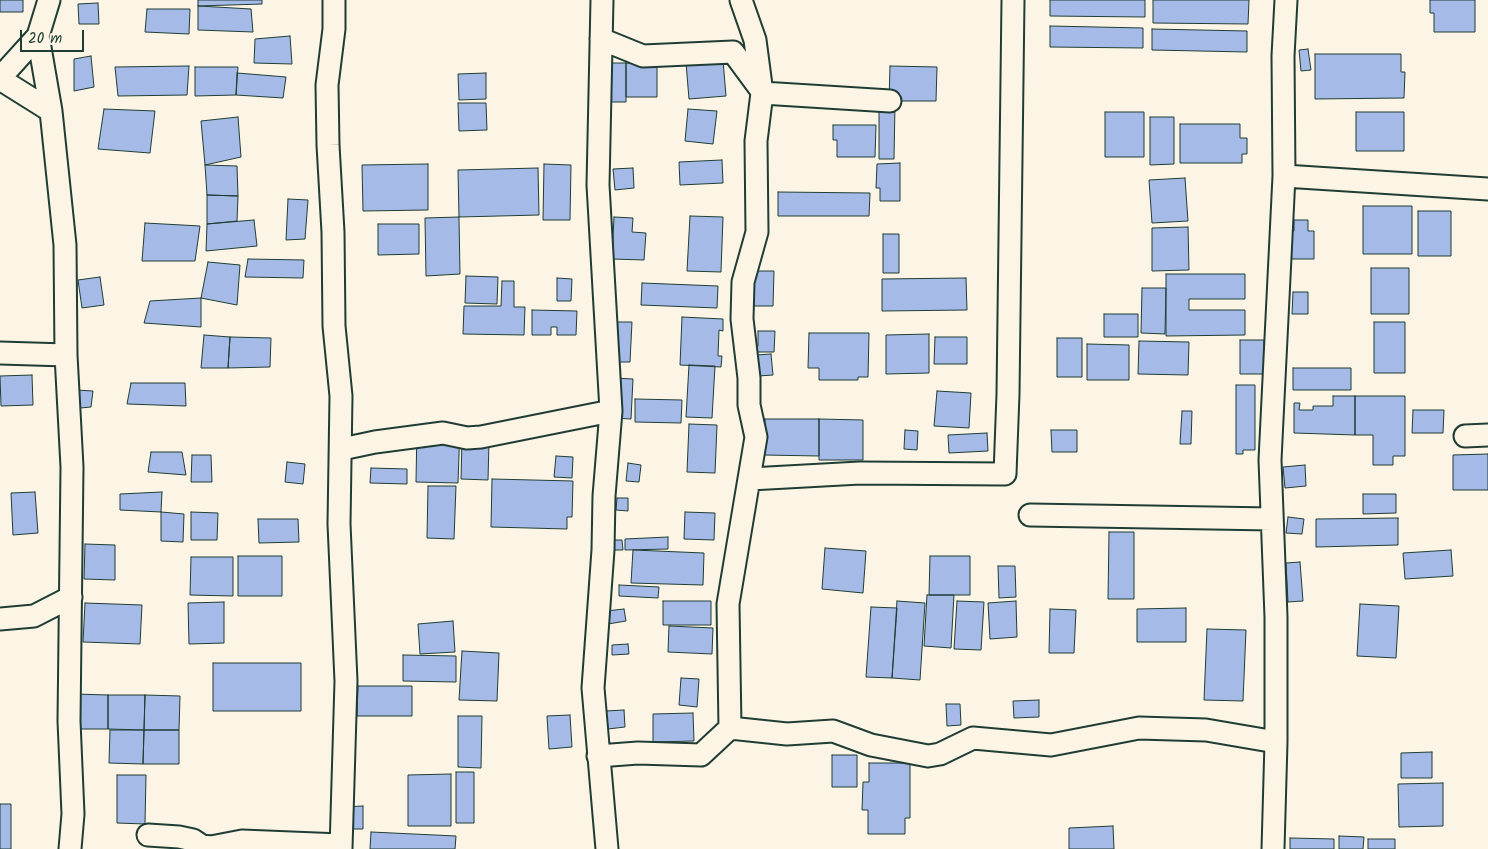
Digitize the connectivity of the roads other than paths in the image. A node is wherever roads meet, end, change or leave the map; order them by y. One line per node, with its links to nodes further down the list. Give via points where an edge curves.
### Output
1 (49, 0): 7 (street)
2 (334, 0): 20 (street, via 327,85 328,145)
3 (602, 0): 8 (street)
4 (741, 0): 10 (street, via 755,40)
5 (1012, 0): 21 (street, via 1005,474 860,473)
6 (1286, 0): 13 (street)
7 (38, 36): 9 (street); 12 (street)
8 (601, 38): 10 (street, via 643,56 734,52); 17 (street, via 598,185)
9 (0, 79): 12 (street)
10 (762, 93): 11 (street); 21 (street, via 756,141 757,232 743,282 742,318 750,378 749,405 756,437)
11 (890, 101)
12 (50, 111): 16 (street, via 65,245)
13 (1284, 176): 14 (street); 23 (street, via 1270,460)
14 (1488, 189)
15 (0, 353): 16 (street)
16 (66, 356): 24 (street, via 72,467)
17 (611, 411): 20 (street, via 481,437 444,433); 28 (street, via 593,688)
18 (1488, 435): 19 (street)
19 (1465, 436)
20 (342, 449): 30 (street, via 339,533 346,681)
21 (750, 479): 26 (street, via 728,604)
22 (1030, 514): 23 (street)
23 (1272, 519): 27 (street)
24 (71, 597): 25 (street, via 34,616); 31 (street, via 73,814)
25 (0, 619)
26 (730, 728): 27 (street, via 787,734 833,731 871,745 928,756 940,754 973,738 1051,745 1139,728 1206,730); 28 (street, via 701,754)
27 (1276, 742): 33 (street)
28 (598, 756): 32 (street)
29 (148, 835): 30 (street, via 179,836 211,847 242,841)
30 (341, 847)
31 (70, 849)
32 (607, 849)
33 (1273, 849)

